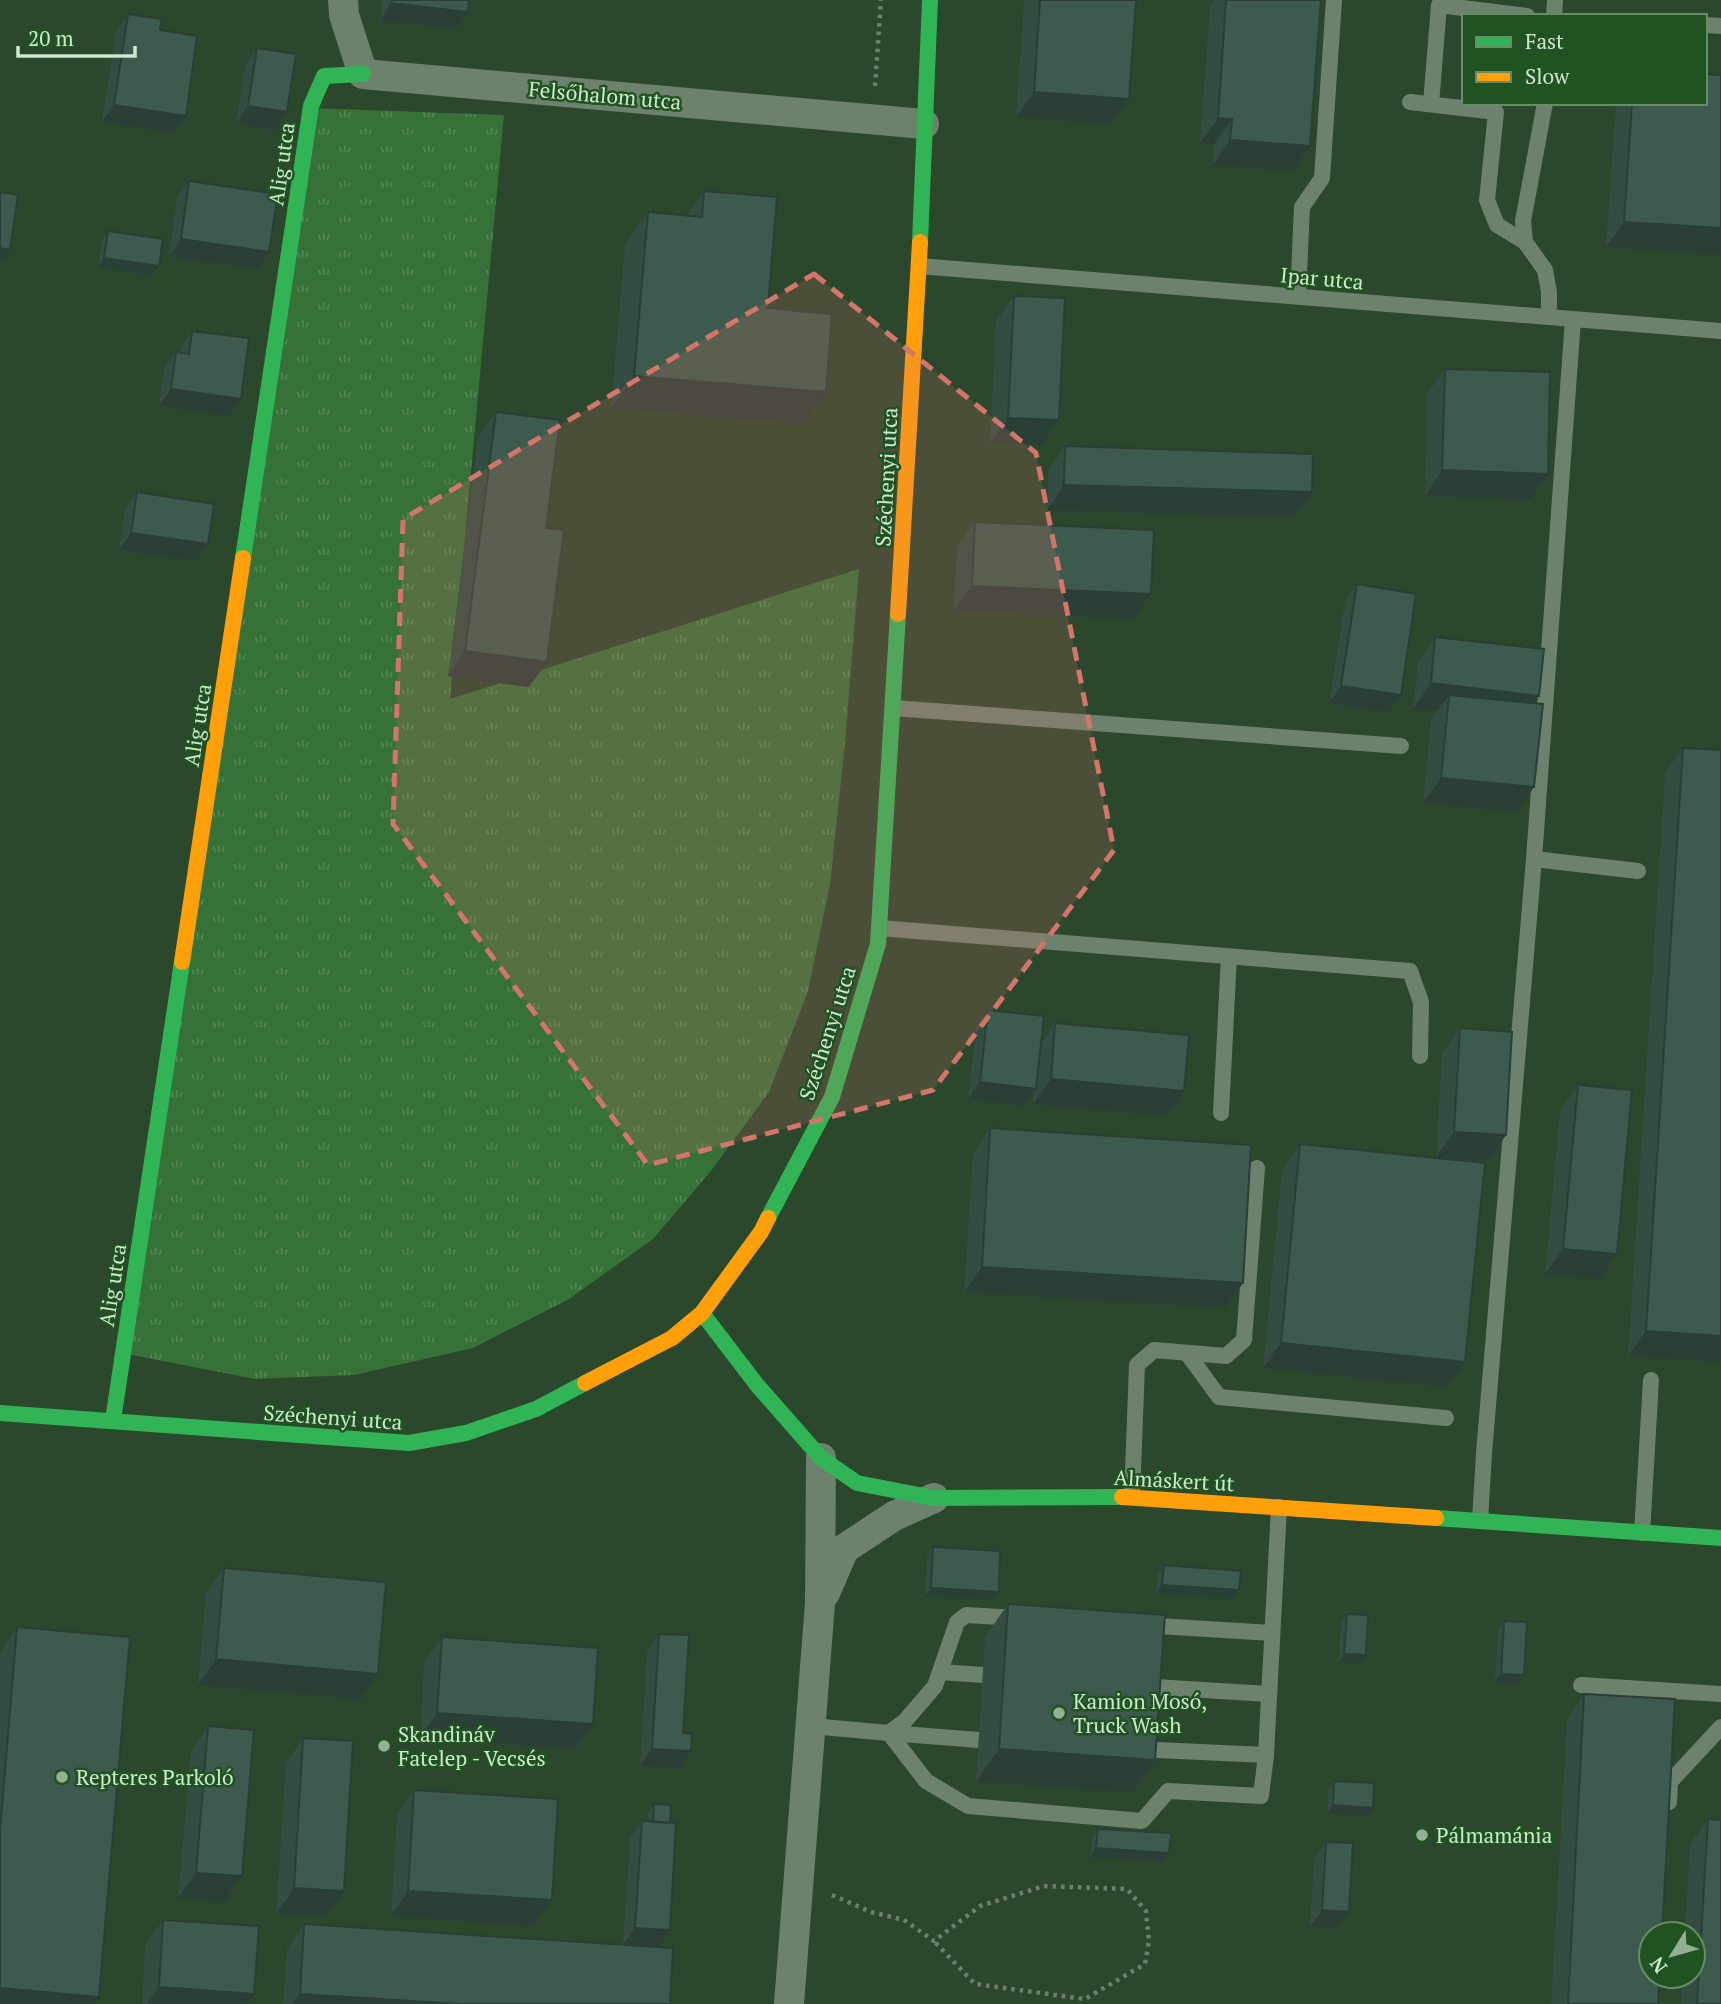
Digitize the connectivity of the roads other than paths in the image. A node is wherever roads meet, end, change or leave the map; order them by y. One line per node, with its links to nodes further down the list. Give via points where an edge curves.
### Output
1 (343, 0): 5 (street)
2 (930, 0): 9 (street, Széchenyi utca)
3 (1334, 0): 12 (lane, via 1322,178 1302,207)
4 (1511, 14): 7 (lane, via 1438,5)
5 (363, 74): 9 (street, Felsőhalom utca); 30 (street, Alig utca, via 324,76 311,106)
6 (1410, 102): 7 (lane)
7 (1431, 104): 10 (lane, via 1496,111 1487,201 1496,225)
8 (1545, 105): 10 (lane, via 1522,221)
9 (924, 124): 11 (street, Széchenyi utca)
10 (1525, 242): 13 (lane, via 1545,270)
11 (919, 267): 12 (lane, Ipar utca); 16 (street, Széchenyi utca)
12 (1298, 297): 13 (lane, Ipar utca)
13 (1549, 317): 14 (lane, Ipar utca)
14 (1573, 319): 15 (lane, Ipar utca); 18 (lane)
15 (1721, 331)
16 (893, 708): 17 (lane); 20 (street, Széchenyi utca)
17 (1401, 746)
18 (1534, 859): 19 (lane); 35 (lane)
19 (1639, 871)
20 (879, 928): 21 (lane); 25 (street, Széchenyi utca, via 832,1097 761,1232)
21 (1230, 956): 22 (lane, via 1410,971 1422,1002); 23 (lane)
22 (1420, 1056)
23 (1221, 1113)
24 (1257, 1168): 26 (lane, via 1244,1340 1226,1356)
25 (702, 1313): 30 (street, Széchenyi utca, via 672,1338 536,1409 466,1433 409,1443); 31 (street, Almáskert út)
26 (1187, 1353): 29 (lane, via 1219,1397); 32 (lane, via 1154,1350 1137,1366)
27 (1651, 1380): 36 (lane)
28 (0, 1413): 30 (street, Széchenyi utca)
29 (1446, 1418)
30 (113, 1420)
31 (821, 1458): 33 (street, Almáskert út, via 857,1483); 38 (street)
32 (1132, 1497): 33 (street, Almáskert út); 34 (street, Almáskert út)
33 (934, 1498): 38 (street, via 894,1516 844,1549)
34 (1279, 1506): 35 (street, Almáskert út); 41 (lane)
35 (1480, 1521): 36 (street, Almáskert út)
36 (1642, 1533): 37 (street, Almáskert út)
37 (1721, 1538)
38 (820, 1603): 48 (street)
39 (1035, 1619): 42 (lane, via 966,1615 957,1622)
40 (1133, 1625): 41 (lane)
41 (1272, 1633): 46 (lane)
42 (940, 1672): 43 (lane); 50 (lane, via 935,1686)
43 (983, 1675)
44 (1581, 1685): 47 (lane)
45 (1139, 1686): 46 (lane)
46 (1268, 1694): 53 (lane)
47 (1721, 1694)
48 (811, 1726): 50 (lane); 55 (street)
49 (1721, 1727): 54 (lane, via 1670,1782)
50 (889, 1733): 51 (lane); 53 (lane, via 926,1781 968,1806 1142,1821 1168,1791 1261,1796)
51 (979, 1740)
52 (1136, 1749): 53 (lane)
53 (1266, 1755)
54 (1667, 1823)
55 (789, 2004)

